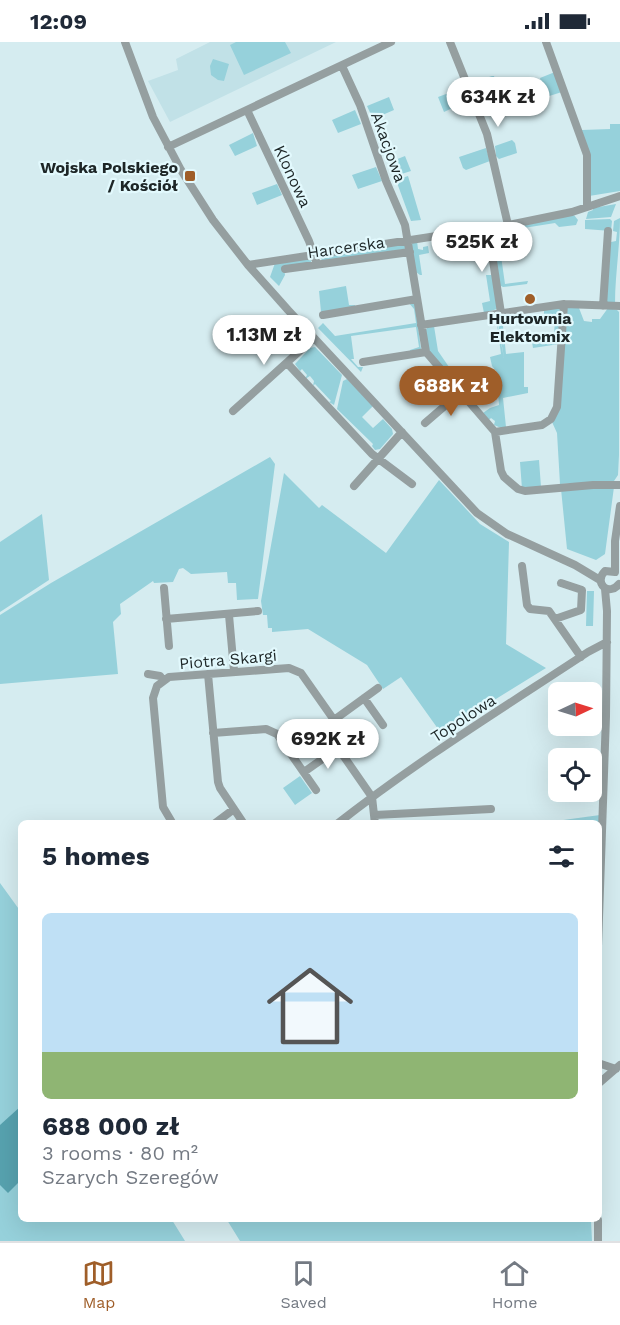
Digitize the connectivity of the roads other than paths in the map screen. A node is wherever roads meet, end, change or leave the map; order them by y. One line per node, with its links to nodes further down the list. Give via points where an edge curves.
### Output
1 (125, 42): 7 (street)
2 (391, 42): 5 (street)
3 (450, 42): 12 (street, via 487,134)
4 (546, 42): 11 (street, via 587,154)
5 (342, 66): 6 (street); 15 (street, Akacjowa)
6 (247, 110): 7 (street); 17 (street, Klonowa)
7 (168, 147): 19 (street, via 209,214)
8 (620, 196): 9 (street)
9 (599, 202): 10 (street); 11 (street)
10 (620, 202)
11 (587, 206): 12 (street)
12 (508, 225): 13 (street)
13 (488, 228): 15 (street); 25 (street)
14 (608, 231): 23 (street)
15 (408, 239): 16 (street, Akacjowa); 17 (street)
16 (410, 252): 18 (street, Harcerska); 21 (street, Akacjowa)
17 (315, 254): 18 (street, Klonowa); 19 (street)
18 (317, 264): 20 (street, Harcerska)
19 (248, 265): 28 (street)
20 (285, 269)
21 (417, 299): 26 (street); 27 (street, Akacjowa)
22 (564, 304): 23 (street); 25 (street); 36 (street, via 557,407 551,419 542,425)
23 (603, 306): 24 (street)
24 (620, 306)
25 (501, 313): 27 (street)
26 (323, 315)
27 (421, 326): 29 (street, Akacjowa)
28 (314, 338): 31 (street); 35 (street)
29 (426, 352): 30 (street); 32 (street)
30 (363, 362)
31 (286, 363): 33 (street); 37 (street)
32 (461, 392): 34 (street); 36 (street)
33 (233, 411)
34 (425, 423)
35 (402, 432): 37 (street); 43 (street, via 486,521 575,566)
36 (495, 432): 39 (street, via 501,471 518,489)
37 (378, 458): 38 (street); 40 (street)
38 (412, 484)
39 (620, 485)
40 (354, 486)
41 (620, 506): 43 (street)
42 (522, 566): 51 (street, via 527,605 530,609 549,611)
43 (606, 574): 45 (street, via 619,577); 47 (street, via 601,585)
44 (561, 583): 51 (street, via 582,590 581,610)
45 (620, 584): 47 (street)
46 (164, 588): 50 (street)
47 (609, 589): 52 (street)
48 (258, 611): 49 (street)
49 (229, 615): 50 (street); 55 (street)
50 (166, 619): 53 (street)
51 (555, 619): 54 (street)
52 (607, 642): 54 (street, Topolowa); 75 (street)
53 (168, 646)
54 (581, 657): 67 (street, Topolowa)
55 (234, 672): 57 (street, Piotra Skargi); 61 (street, Piotra Skargi, via 295,670)
56 (148, 674): 58 (street)
57 (207, 675): 58 (street, Piotra Skargi); 63 (street)
58 (163, 680): 71 (street, Piotra Skargi, via 153,698 163,807)
59 (378, 688): 60 (street)
60 (364, 698): 61 (street); 62 (street)
61 (334, 720): 64 (street, Piotra Skargi)
62 (383, 725)
63 (213, 732): 65 (street, via 272,731); 69 (street, via 218,782)
64 (338, 748): 65 (street); 67 (street, Piotra Skargi)
65 (304, 772): 66 (street)
66 (316, 790)
67 (372, 797): 70 (street); 74 (street, Topolowa)
68 (491, 808): 70 (street)
69 (234, 809): 72 (street); 73 (street)
70 (375, 819)
71 (171, 820)
72 (219, 820)
73 (241, 820)
74 (342, 820)
75 (601, 820)
76 (602, 1064): 77 (street)
77 (618, 1067): 78 (street)
78 (602, 1081)
79 (598, 1222): 80 (street)
80 (598, 1241)

